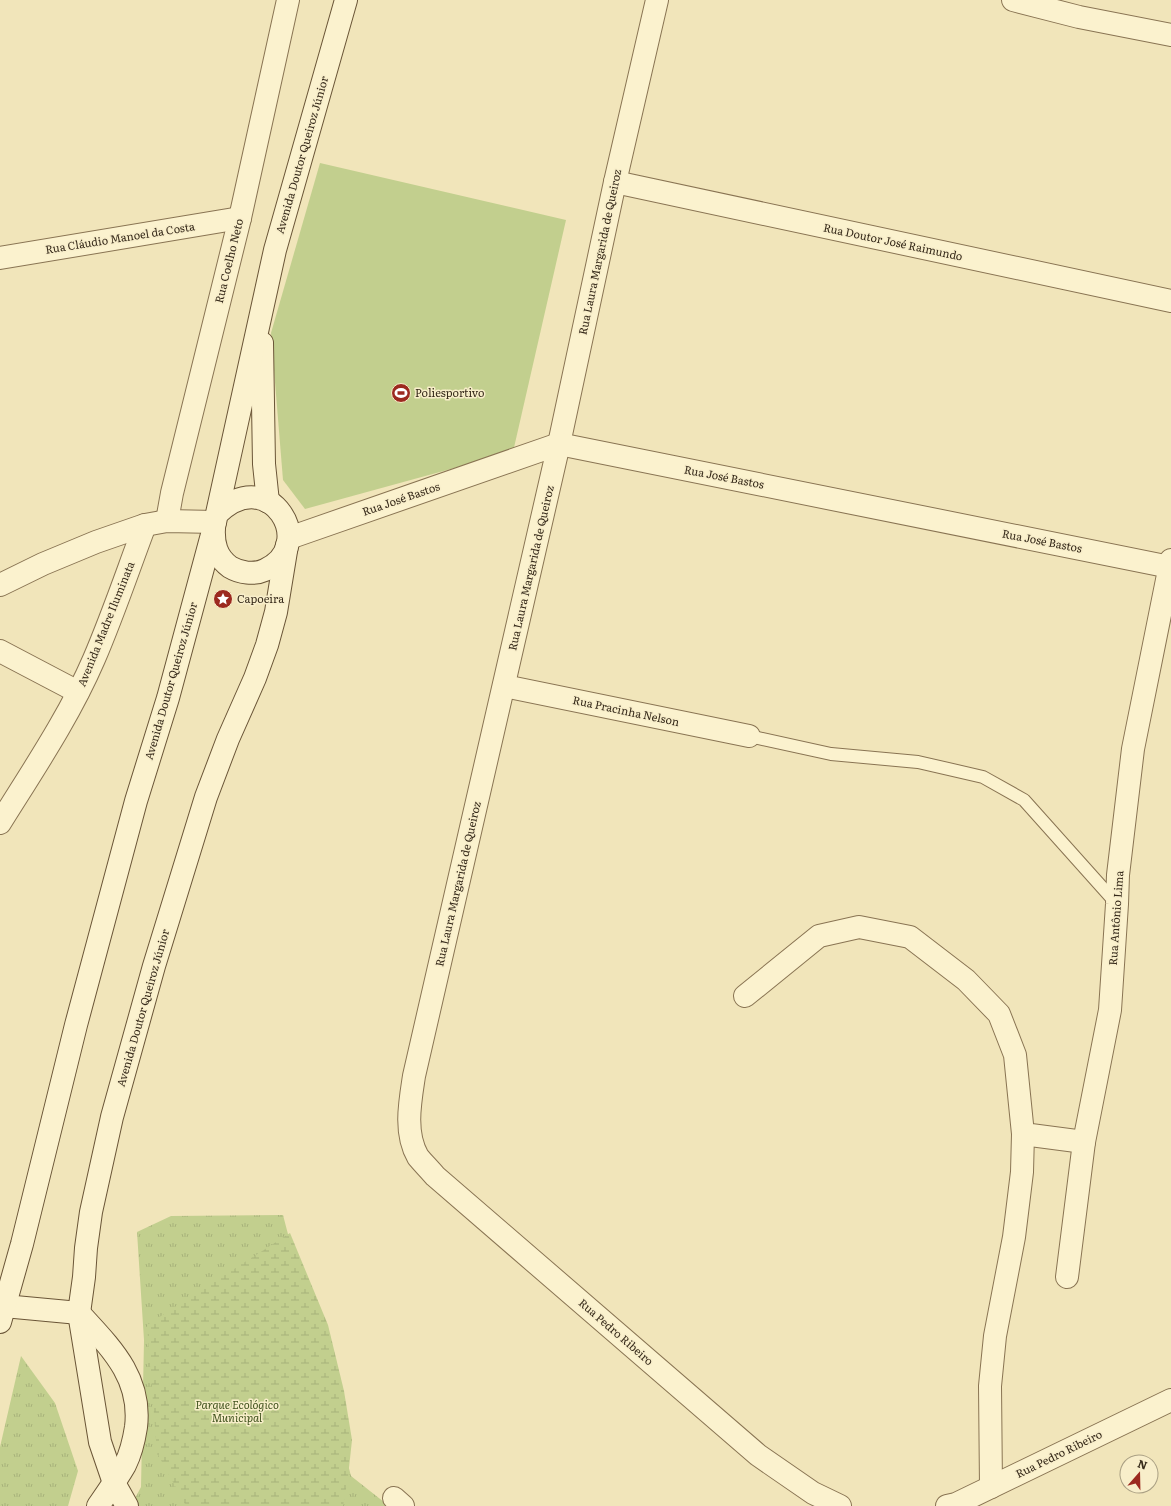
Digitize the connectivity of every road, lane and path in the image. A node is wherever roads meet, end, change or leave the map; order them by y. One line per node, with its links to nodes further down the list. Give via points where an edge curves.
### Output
1 (288, 0): 7 (street, Rua Coelho Neto)
2 (346, 0): 10 (street, Avenida Doutor Queiroz Júnior, via 274,250)
3 (657, 0): 6 (street, Rua Laura Margarida de Queiroz)
4 (1013, 0): 5 (street, via 1079,18)
5 (1171, 35)
6 (615, 182): 9 (street, Rua Doutor José Raimundo); 11 (street, Rua Laura Margarida de Queiroz)
7 (240, 218): 8 (street, Rua Cláudio Manoel da Costa); 14 (street, Rua Coelho Neto)
8 (0, 258)
9 (1171, 301)
10 (261, 310): 12 (street, Avenida Doutor Queiroz Júnior, via 264,464); 13 (street, Avenida Doutor Queiroz Júnior)
11 (559, 444): 16 (street, Rua José Bastos); 17 (street, Rua José Bastos); 20 (street, Rua Laura Margarida de Queiroz)
12 (268, 502): 13 (street, via 246,497 234,501 225,507); 16 (street, via 284,517 288,527)
13 (215, 521): 14 (street); 16 (street, via 213,540 217,552 225,563 235,570 261,572 273,566 282,557); 31 (street, Avenida Doutor Queiroz Júnior, via 168,698 136,800)
14 (167, 522): 15 (street)
15 (145, 525): 18 (street, via 96,542); 21 (street, Avenida Madre Iluminata, via 94,659)
16 (288, 541): 30 (street, Avenida Doutor Queiroz Júnior, via 276,612 267,646 206,797 154,966 112,1117 91,1212)
17 (1170, 564): 24 (street, Rua Antônio Lima, via 1133,749)
18 (0, 585)
19 (0, 651): 21 (street)
20 (504, 686): 22 (street, Rua Pracinha Nelson); 27 (street, Rua Laura Margarida de Queiroz, via 414,1076 409,1118)
21 (78, 692): 23 (street, Avenida Madre Iluminata, via 49,746)
22 (749, 736): 24 (lane, via 831,754 918,762 983,777 1024,800)
23 (0, 823)
24 (1117, 904): 28 (street, Rua Antônio Lima, via 1110,1010)
25 (745, 996): 26 (street, via 819,936 859,927 910,937 966,980 999,1014 1015,1055)
26 (1023, 1134): 28 (street); 34 (street, via 1022,1172 1014,1237 995,1336 990,1386)
27 (411, 1137): 37 (street, Rua Pedro Ribeiro, via 418,1156 435,1176 758,1455 812,1493)
28 (1084, 1142): 29 (street, Rua Antônio Lima)
29 (1067, 1277)
30 (79, 1313): 31 (street); 33 (street, Avenida Doutor Queiroz Júnior, via 100,1442); 33 (street, via 111,1349 127,1372 136,1398 134,1440)
31 (2, 1314)
32 (1171, 1400): 34 (street, Rua Pedro Ribeiro)
33 (114, 1483): 35 (street); 36 (street, Avenida Doutor Queiroz Júnior)
34 (991, 1487): 38 (street, Rua Pedro Ribeiro)
35 (98, 1506)
36 (127, 1506)
37 (840, 1506)
38 (947, 1506)

